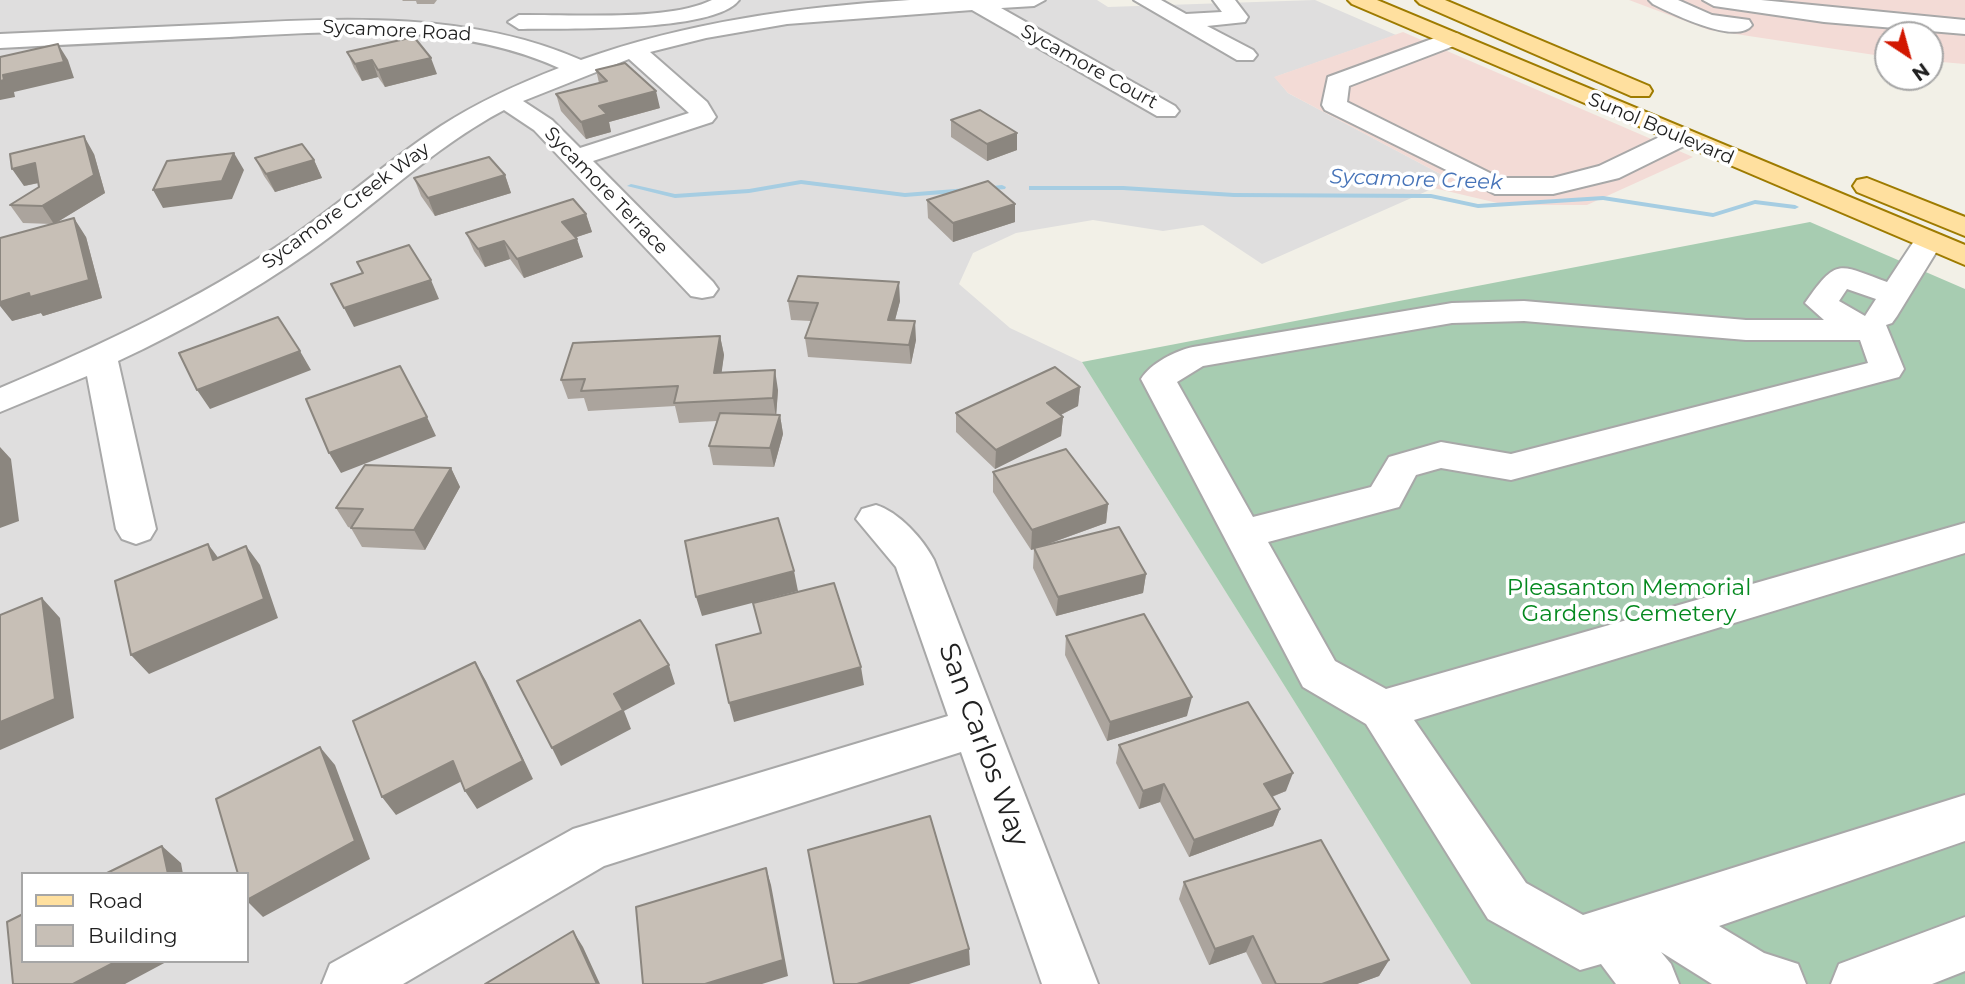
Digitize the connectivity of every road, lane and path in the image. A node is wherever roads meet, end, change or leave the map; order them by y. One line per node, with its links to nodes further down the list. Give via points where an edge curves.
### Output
1 (547, 0): 13 (street)
2 (728, 0): 13 (street, via 690,14)
3 (1034, 0): 9 (street)
4 (1145, 0): 12 (street)
5 (1224, 0): 12 (street, via 1237,17)
6 (1359, 0): 18 (main road, Sunol Boulevard)
7 (1427, 0): 24 (main road, Sunol Boulevard)
8 (1660, 0): 10 (street)
9 (976, 3): 20 (street, via 833,12 708,30); 25 (street, Sycamore Court)
10 (1713, 5): 14 (street); 17 (street)
11 (456, 10): 15 (street)
12 (1182, 21): 21 (street)
13 (519, 22): 16 (street)
14 (1965, 27)
15 (442, 31): 16 (street, Sycamore Road); 19 (street, Sycamore Road, via 307,26)
16 (495, 38): 22 (street, Sycamore Road)
17 (1832, 38)
18 (1451, 40): 26 (main road, Sunol Boulevard); 26 (street, via 1337,82 1334,105 1494,186 1553,186 1609,172)
19 (0, 41)
20 (632, 49): 22 (street); 27 (street, via 704,117)
21 (1245, 55)
22 (579, 68): 23 (street, Sycamore Creek Way)
23 (505, 100): 27 (street, Sycamore Terrace, via 543,125); 34 (street, Sycamore Creek Way, via 449,131 268,265)
24 (1667, 103)
25 (1166, 111)
26 (1681, 137): 30 (main road, Sunol Boulevard)
27 (575, 158): 31 (street, Sycamore Terrace)
28 (1847, 178): 29 (main road)
29 (1965, 227)
30 (1950, 247): 32 (street)
31 (702, 289)
32 (1895, 295): 33 (street); 33 (street, via 1842,276 1821,303 1843,319)
33 (1872, 330): 38 (street, via 1887,369 1511,467 1441,455 1402,466 1385,497); 38 (street, via 1746,330 1524,311 1451,313 1194,358 1158,379)
34 (100, 358): 35 (street, Sycamore Creek Way); 37 (street)
35 (0, 401)
36 (876, 519): 41 (street, San Carlos Way, via 914,560)
37 (136, 529)
38 (1243, 534): 40 (street, via 1320,674)
39 (1965, 538): 40 (street)
40 (1382, 710): 43 (street, via 1507,901 1580,943)
41 (978, 727): 45 (street, via 591,846); 46 (street, San Carlos Way)
42 (1965, 818): 43 (street)
43 (1635, 927): 47 (street); 48 (street, via 1755,979)
44 (1965, 944): 49 (street)
45 (350, 984)
46 (1070, 984)
47 (1651, 984)
48 (1778, 984)
49 (1859, 984)

